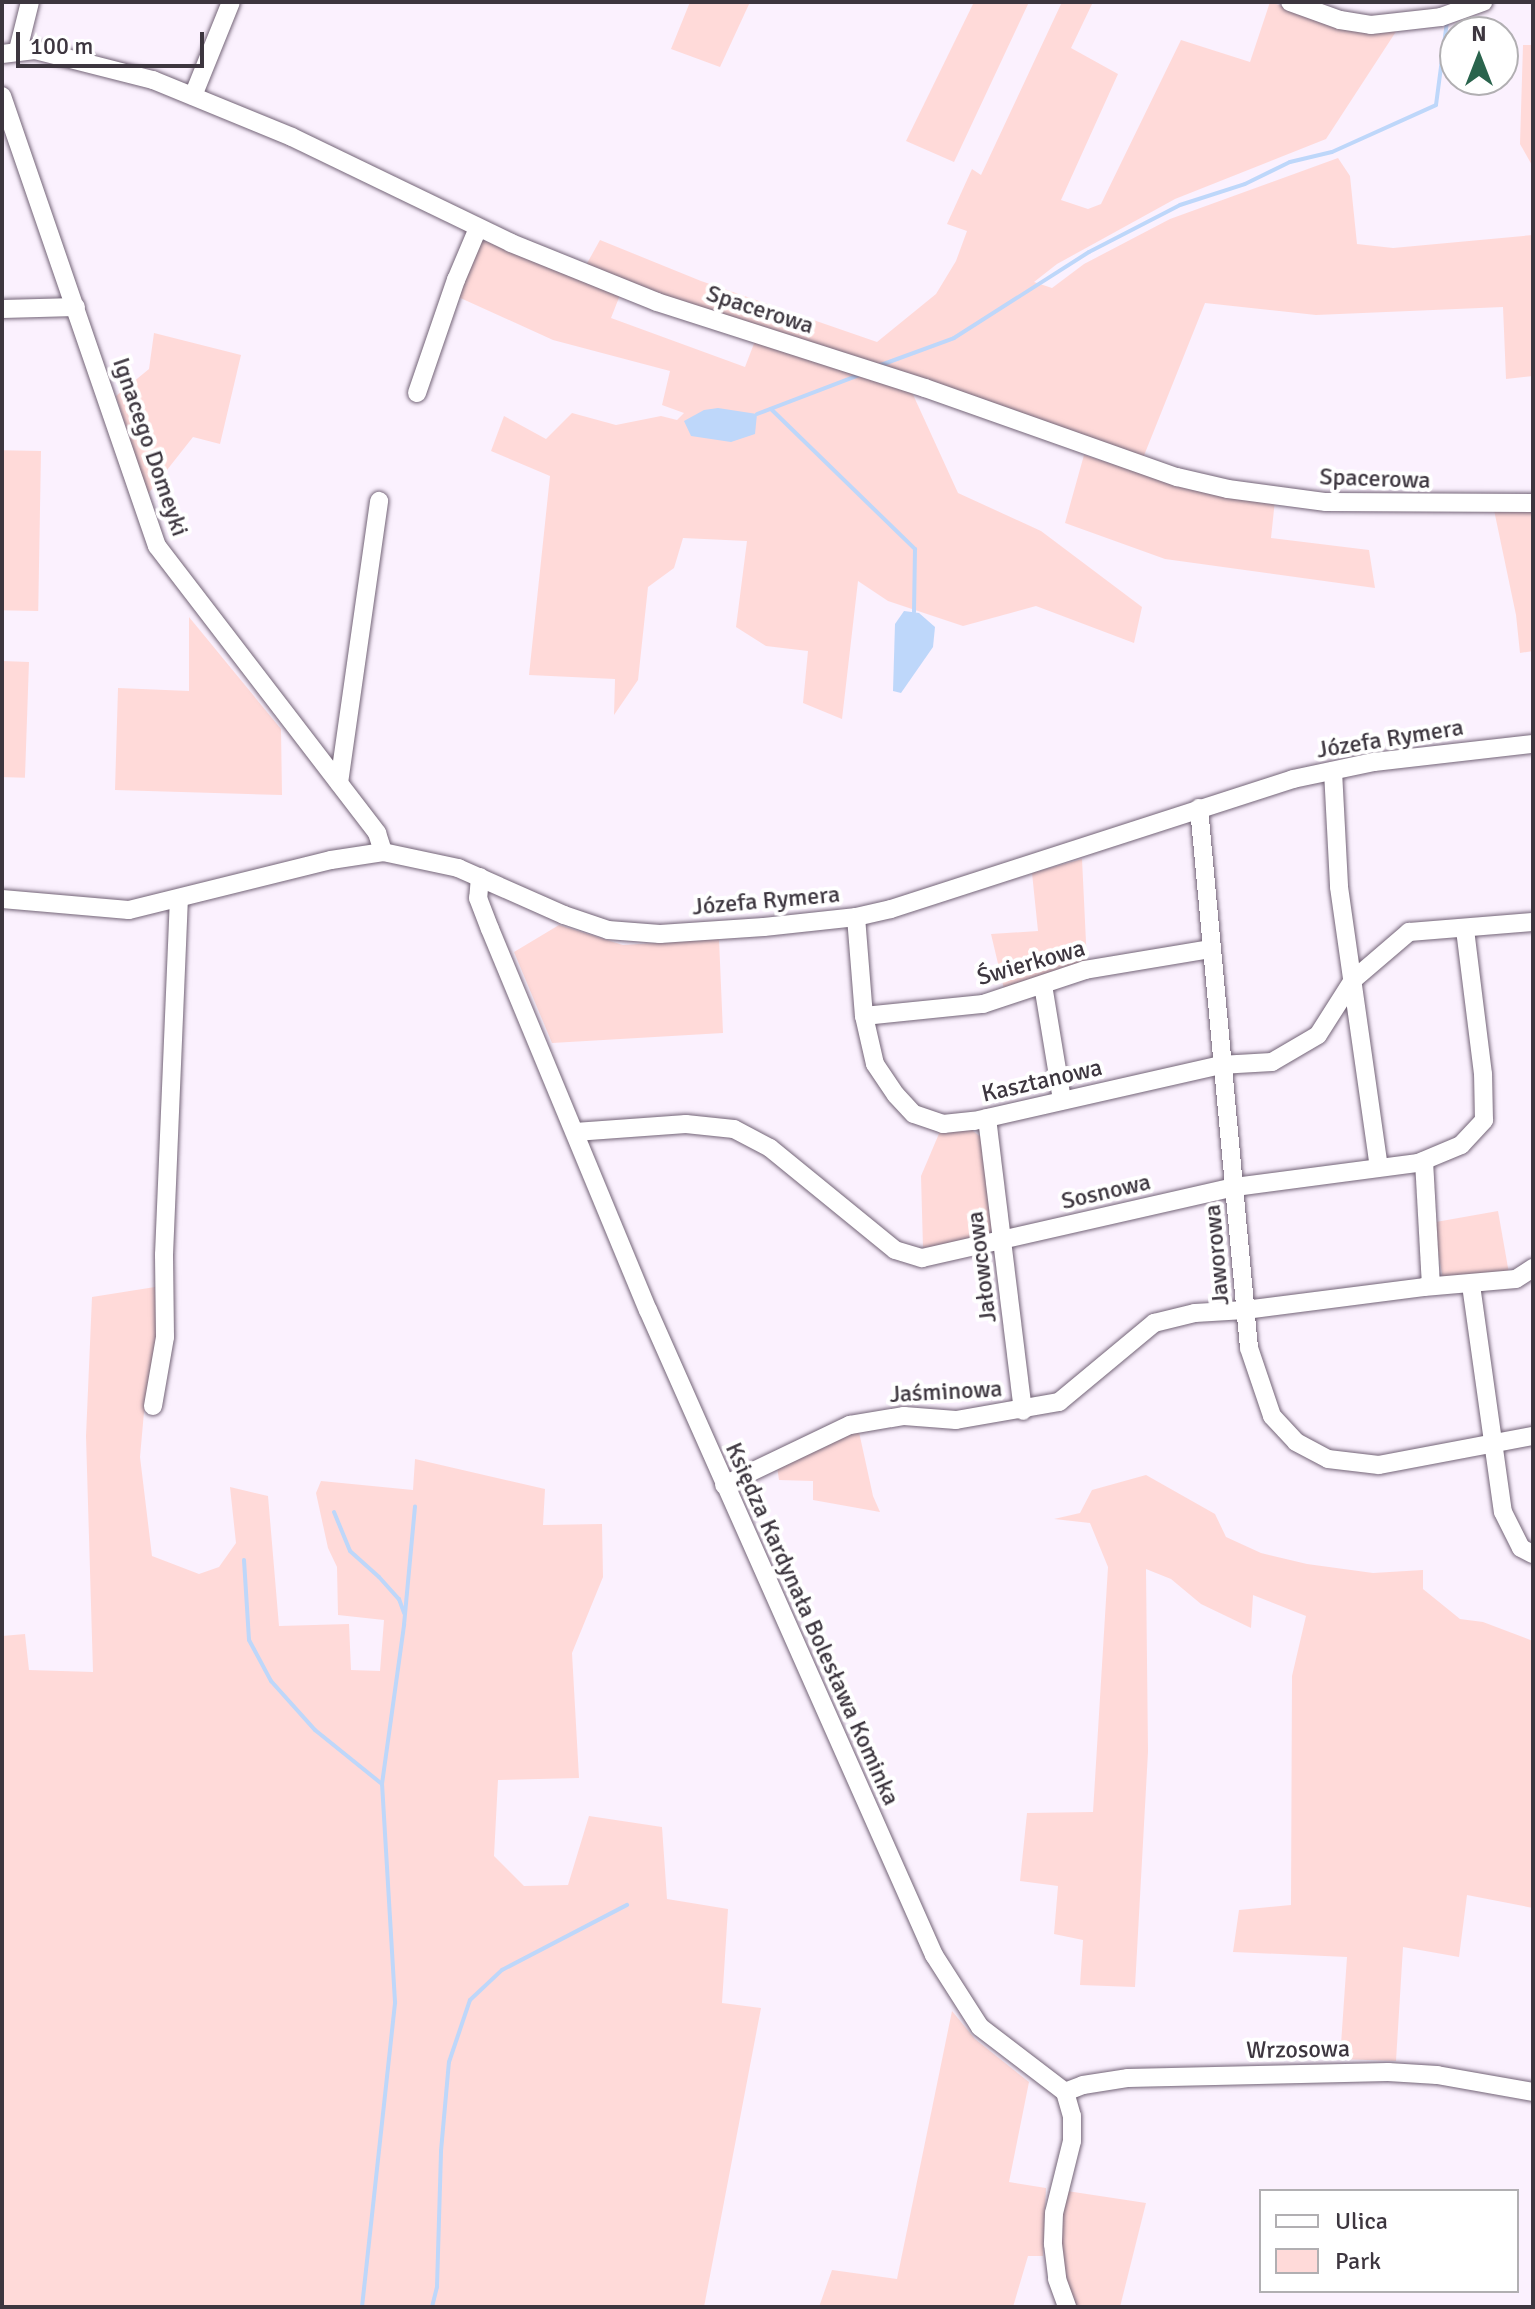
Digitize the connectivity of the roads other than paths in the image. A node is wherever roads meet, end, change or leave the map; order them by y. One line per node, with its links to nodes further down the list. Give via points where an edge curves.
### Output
1 (30, 2): 5 (street)
2 (231, 2): 7 (street)
3 (1290, 2): 4 (street, via 1371,25 1441,17)
4 (1483, 2)
5 (10, 52): 7 (street, Spacerowa, via 62,55)
6 (2, 96): 9 (street, Ignacego Domeyki)
7 (193, 96): 8 (street, Spacerowa, via 292,137)
8 (478, 228): 11 (street); 13 (street, Spacerowa, via 657,302 1177,477 1326,502)
9 (76, 307): 10 (street); 16 (street, Ignacego Domeyki, via 157,546)
10 (2, 309)
11 (417, 393)
12 (379, 501): 16 (street)
13 (1533, 503)
14 (1533, 744): 15 (street, Józefa Rymera)
15 (1333, 771): 17 (street, Józefa Rymera); 28 (street, via 1339,887)
16 (339, 783): 18 (street, Ignacego Domeyki, via 377,833)
17 (1199, 808): 23 (street, Józefa Rymera); 27 (street, Jaworowa)
18 (383, 852): 19 (street, Józefa Rymera, via 441,862); 22 (street, Józefa Rymera, via 331,860)
19 (480, 877): 20 (street, Józefa Rymera); 25 (street, Księdza Kardynała Bolesława Kominka, via 478,898)
20 (506, 888): 23 (street, Józefa Rymera, via 564,915 631,934); 25 (street)
21 (2, 899): 22 (street, Józefa Rymera, via 129,910)
22 (179, 900): 43 (street, via 165,1337)
23 (856, 917): 30 (street, Kasztanowa)
24 (1533, 922): 26 (street, Kasztanowa)
25 (490, 929): 34 (street, Księdza Kardynała Bolesława Kominka)
26 (1465, 930): 28 (street, Kasztanowa, via 1409,932); 35 (street, Sosnowa, via 1484,1120 1461,1145)
27 (1211, 949): 29 (street, Świerkowa, via 1085,970); 31 (street, Jaworowa)
28 (1353, 980): 31 (street, Kasztanowa, via 1318,1035 1272,1062); 36 (street)
29 (1043, 985): 30 (street, Świerkowa, via 983,1004); 32 (street)
30 (864, 1016): 33 (street, Kasztanowa, via 875,1064 914,1114 943,1124)
31 (1220, 1065): 32 (street, Kasztanowa); 37 (street, Jaworowa)
32 (1062, 1100): 33 (street, Kasztanowa)
33 (987, 1118): 38 (street, Jałowcowa)
34 (575, 1132): 38 (street, Sosnowa, via 686,1124 734,1129 770,1148 895,1250 922,1258); 47 (street, Księdza Kardynała Bolesława Kominka)
35 (1424, 1161): 36 (street, Sosnowa); 41 (street)
36 (1379, 1167): 37 (street, Sosnowa)
37 (1235, 1187): 38 (street, Sosnowa); 42 (street, Jaworowa)
38 (1003, 1240): 44 (street, Jałowcowa)
39 (1533, 1268): 40 (street, Jaśminowa, via 1516,1279)
40 (1471, 1285): 41 (street, Jaśminowa); 46 (street)
41 (1431, 1286): 42 (street, Jaśminowa)
42 (1245, 1310): 44 (street, Jaśminowa, via 1195,1313 1154,1323 1059,1402); 46 (street, Jaworowa, via 1249,1348 1272,1416 1296,1442 1328,1459 1379,1465)
43 (153, 1406)
44 (1023, 1411): 47 (street, Jaśminowa, via 956,1420 904,1416 850,1425)
45 (1533, 1436): 46 (street, Jaworowa)
46 (1492, 1446): 48 (street, via 1503,1512 1521,1548)
47 (724, 1485): 49 (street, Księdza Kardynała Bolesława Kominka, via 948,1981 980,2027)
48 (1533, 1554)
49 (1065, 2092): 50 (street, Wrzosowa, via 1128,2078 1388,2072); 51 (street, via 1072,2141 1054,2213 1053,2244)
50 (1533, 2092)
51 (1067, 2307)

